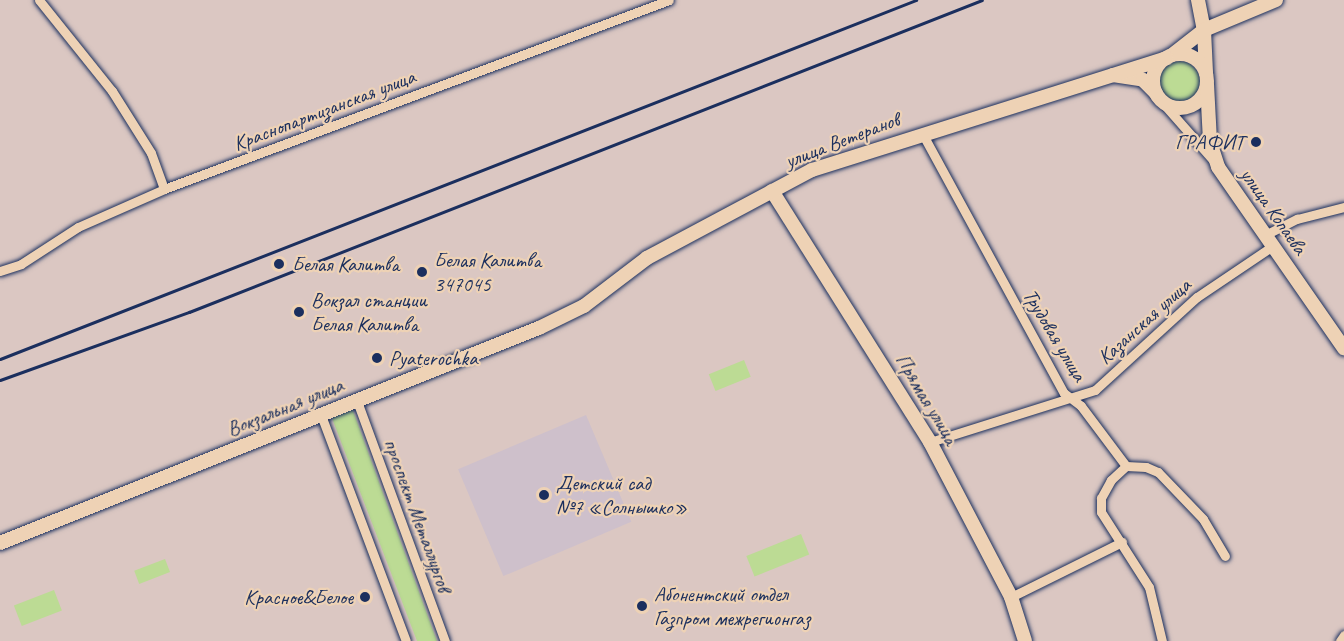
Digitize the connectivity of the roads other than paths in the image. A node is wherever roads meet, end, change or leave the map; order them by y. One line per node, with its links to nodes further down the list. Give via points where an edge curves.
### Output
1 (39, 0): 12 (street, via 112,91 151,153)
2 (669, 0): 12 (street, Краснопартизанская улица)
3 (1198, 0): 5 (main road, улица Копаева)
4 (1276, 0): 5 (main road)
5 (1204, 30): 6 (main road); 8 (main road, улица Копаева)
6 (1170, 56): 7 (main road, улица Ветеранов); 8 (main road, via 1194,58); 9 (main road, via 1154,73)
7 (1105, 75): 9 (main road, via 1134,77); 10 (main road, улица Ветеранов)
8 (1207, 80): 9 (main road, via 1200,100 1185,108); 11 (main road, улица Копаева, via 1210,142)
9 (1158, 97): 11 (street)
10 (922, 133): 13 (main road, улица Ветеранов, via 812,170); 19 (street, Трудовая улица, via 973,232)
11 (1218, 167): 15 (main road, улица Копаева)
12 (164, 189): 16 (street, Краснопартизанская улица, via 78,227 21,264)
13 (772, 191): 17 (main road, улица Ветеранов, via 647,258); 22 (main road, Прямая улица)
14 (1344, 207): 15 (street, Казанская улица, via 1297,219)
15 (1270, 239): 18 (main road, улица Копаева); 19 (street, Казанская улица, via 1197,297 1095,390)
16 (0, 271)
17 (584, 306): 20 (main road, Вокзальная улица)
18 (1344, 348)
19 (1071, 398): 22 (street, Казанская улица); 23 (street, Трудовая улица)
20 (357, 400): 21 (main road, Вокзальная улица); 30 (street, проспект Металлургов)
21 (321, 415): 25 (main road, Вокзальная улица); 29 (street)
22 (930, 442): 27 (main road, Прямая улица)
23 (1126, 466): 24 (street, via 1111,480 1101,498 1101,512); 26 (street, via 1158,472 1203,519)
24 (1122, 542): 27 (street); 32 (street, via 1149,587)
25 (0, 543)
26 (1225, 556)
27 (1011, 597): 31 (main road, Прямая улица)
28 (1344, 635): 33 (street)
29 (406, 641)
30 (445, 641)
31 (1024, 641)
32 (1162, 641)
33 (1341, 641)

